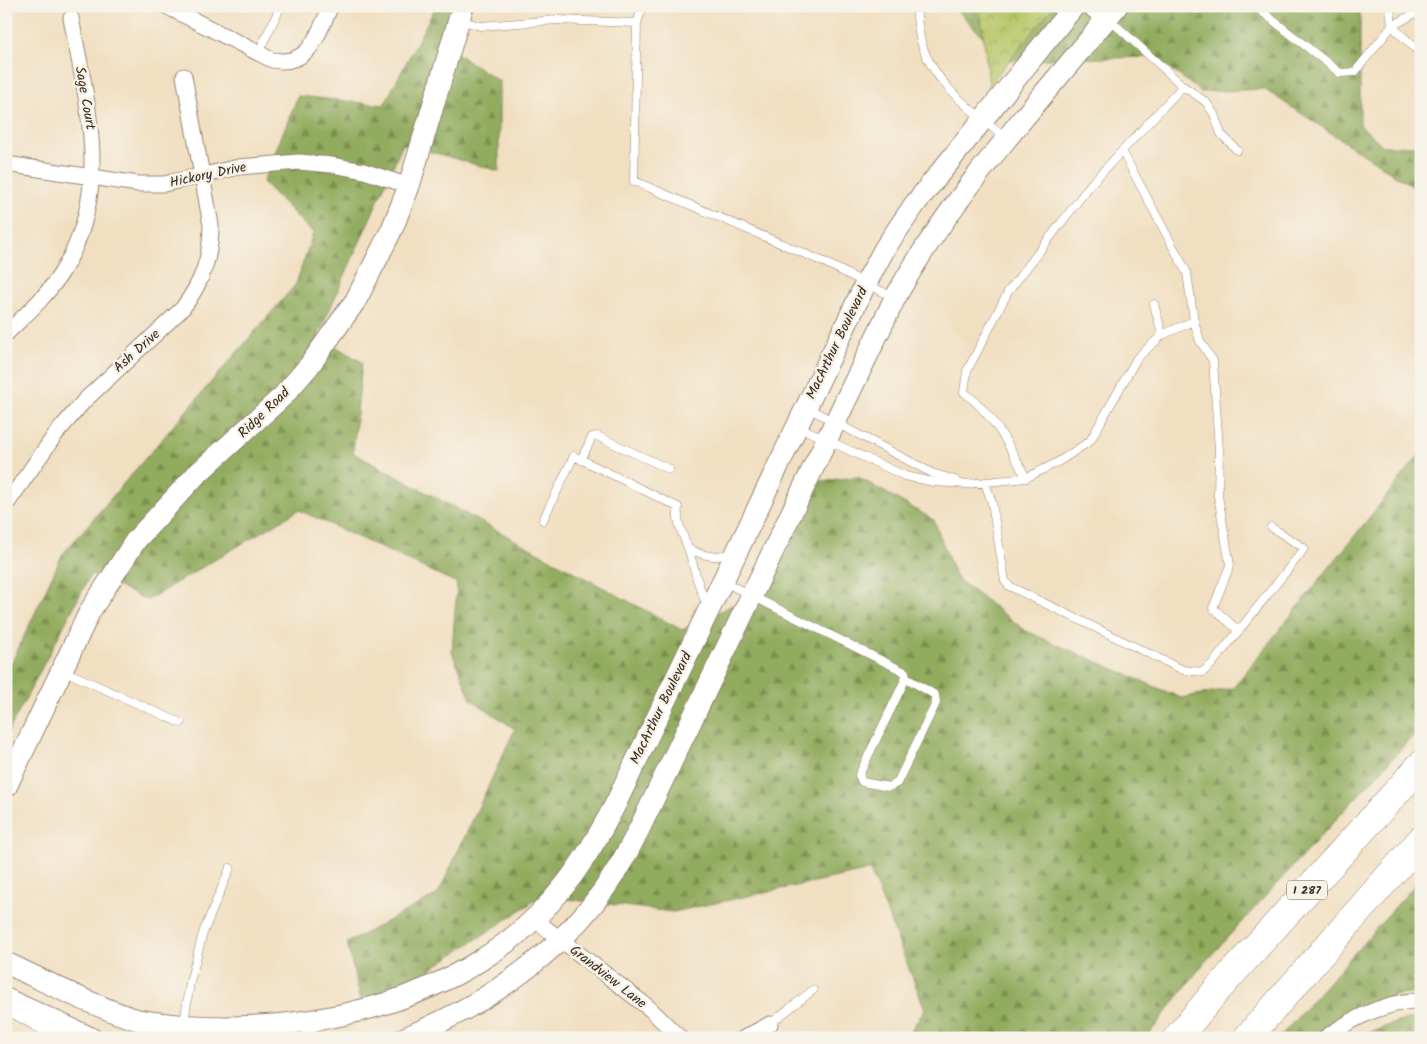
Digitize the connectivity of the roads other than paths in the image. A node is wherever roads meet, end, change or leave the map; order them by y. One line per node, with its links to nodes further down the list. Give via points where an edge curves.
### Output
1 (166, 6): 15 (street)
2 (281, 6): 15 (lane)
3 (331, 6): 15 (street, via 303,56 284,62 272,60)
4 (643, 6): 13 (lane)
5 (916, 6): 19 (lane, via 922,44 934,70 953,93)
6 (1074, 6): 19 (main road, MacArthur Boulevard)
7 (1255, 6): 14 (lane, via 1340,73 1355,72)
8 (1390, 6): 14 (lane)
9 (1106, 10): 18 (lane); 20 (main road)
10 (1421, 10): 14 (lane)
11 (460, 13): 13 (lane, via 480,26 557,20); 26 (main road, Ridge Road)
12 (71, 18): 25 (street, Sage Court, via 93,140)
13 (637, 23): 27 (lane, via 634,182)
14 (1392, 26): 16 (lane)
15 (259, 51)
16 (1420, 53)
17 (184, 76): 24 (street, Ash Drive)
18 (1183, 86): 21 (lane, via 1206,102 1221,134); 22 (lane)
19 (983, 120): 20 (lane); 27 (main road, MacArthur Boulevard, via 915,204)
20 (1008, 140): 28 (main road, via 941,223)
21 (1237, 150)
22 (1122, 151): 30 (lane, via 1187,273); 37 (lane, via 1091,184 1008,292 967,371 964,392 1002,431)
23 (6, 164): 25 (street, Hickory Drive)
24 (202, 176): 25 (street, Hickory Drive, via 164,184); 26 (street, Hickory Drive, via 239,167 299,162 364,171); 40 (street, Ash Drive, via 211,242 204,276 194,294 84,401 55,435)
25 (93, 178): 31 (street, Sage Court, via 83,227 72,254 42,299)
26 (409, 186): 49 (main road, Ridge Road, via 375,265 334,334 282,396 196,475 136,540 90,611)
27 (866, 283): 28 (lane); 33 (main road, MacArthur Boulevard)
28 (895, 298): 34 (main road)
29 (1154, 304): 32 (lane)
30 (1194, 321): 32 (lane); 48 (lane, via 1200,341 1214,361 1218,496 1230,565 1213,608)
31 (6, 334)
32 (1162, 335): 37 (lane, via 1137,358 1090,441)
33 (802, 417): 34 (lane); 34 (lane); 44 (main road, MacArthur Boulevard)
34 (831, 431): 39 (lane); 39 (lane, via 905,476); 46 (main road)
35 (581, 460): 36 (lane, via 592,437 597,436); 41 (lane, via 574,456); 43 (lane, via 678,507 677,515)
36 (669, 468)
37 (1026, 478): 38 (lane)
38 (985, 483): 39 (lane); 48 (lane, via 992,503 1005,580 1009,586 1183,670 1203,672)
39 (967, 484)
40 (6, 505)
41 (543, 520)
42 (1271, 527): 48 (lane, via 1304,548)
43 (689, 549): 44 (lane, via 706,556 724,556); 47 (lane, via 699,586)
44 (737, 551): 45 (main road, MacArthur Boulevard)
45 (722, 582): 46 (lane); 47 (main road, MacArthur Boulevard)
46 (752, 596): 50 (lane, via 905,672); 57 (main road, via 620,864 591,905)
47 (710, 608): 56 (main road, MacArthur Boulevard, via 592,847 564,886)
48 (1239, 631)
49 (62, 670): 51 (lane); 53 (main road, Ridge Road)
50 (906, 678): 50 (lane, via 935,695 936,702 897,783 888,787 862,782 860,775)
51 (181, 723)
52 (1421, 765): 71 (highway, I 287)
53 (6, 787)
54 (1421, 840): 72 (highway)
55 (230, 868): 64 (lane, via 202,933)
56 (534, 919): 57 (street, Grandview Lane); 65 (main road, MacArthur Boulevard, via 465,972 424,994 383,1012)
57 (560, 939): 68 (main road, via 523,972 483,1000); 69 (street, Grandview Lane, via 649,1008)
58 (6, 963): 64 (main road, MacArthur Boulevard, via 96,1005 139,1020)
59 (813, 990): 63 (lane)
60 (6, 999): 67 (main road)
61 (1421, 1000): 73 (street, via 1386,1006 1365,1014)
62 (6, 1010): 66 (lane)
63 (770, 1024): 70 (street)
64 (183, 1030): 65 (main road, MacArthur Boulevard, via 227,1034)
65 (310, 1034)
66 (56, 1038)
67 (91, 1038)
68 (405, 1038)
69 (680, 1038)
70 (744, 1038)
71 (1177, 1038)
72 (1247, 1038)
73 (1325, 1038)

